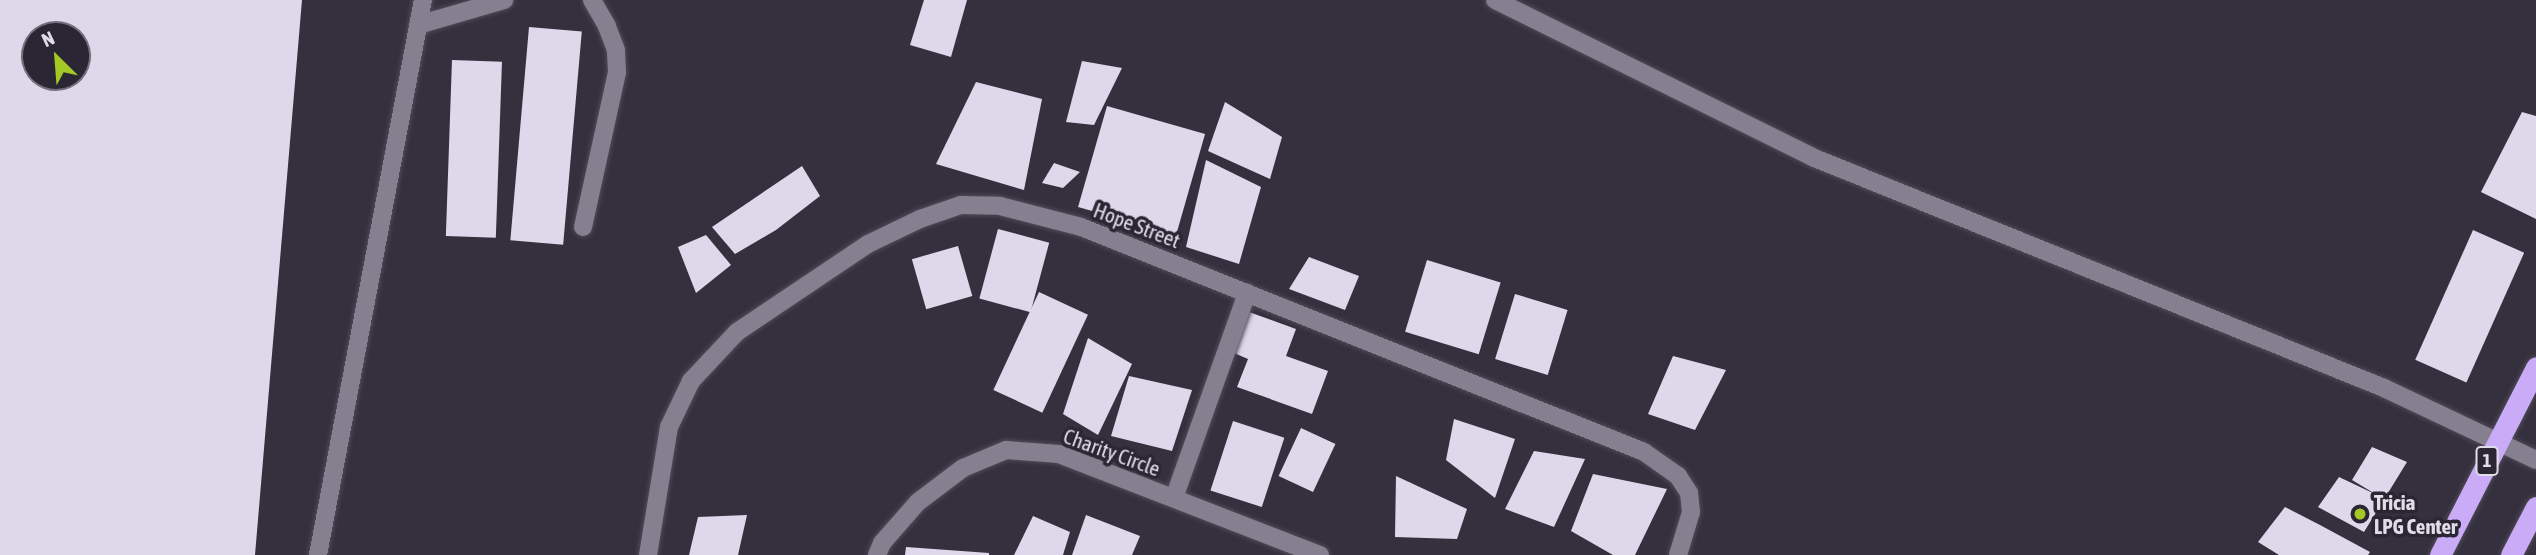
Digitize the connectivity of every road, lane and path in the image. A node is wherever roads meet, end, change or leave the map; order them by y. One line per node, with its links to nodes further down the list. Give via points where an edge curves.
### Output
1 (423, 0): 5 (street)
2 (505, 0): 5 (street)
3 (592, 0): 6 (street, via 616,50 617,72)
4 (1495, 0): 9 (street, via 1812,157 2235,325)
5 (418, 25): 13 (street)
6 (583, 227)
7 (1247, 293): 11 (street); 14 (street, Hope Street, via 1081,227 1000,206 961,205 920,219 867,244 737,332 691,381 669,427); 17 (street, Hope Street, via 1644,452 1678,476 1689,493 1691,512)
8 (2536, 367): 9 (highway, 1)
9 (2498, 440): 10 (street); 18 (highway, 1)
10 (2536, 460)
11 (1174, 498): 15 (street, Charity Circle, via 1059,454 1006,450 963,468 918,502); 16 (street, Charity Circle)
12 (2536, 507): 19 (highway)
13 (318, 555)
14 (648, 555)
15 (877, 555)
16 (1320, 555)
17 (1678, 555)
18 (2440, 555)
19 (2511, 555)

